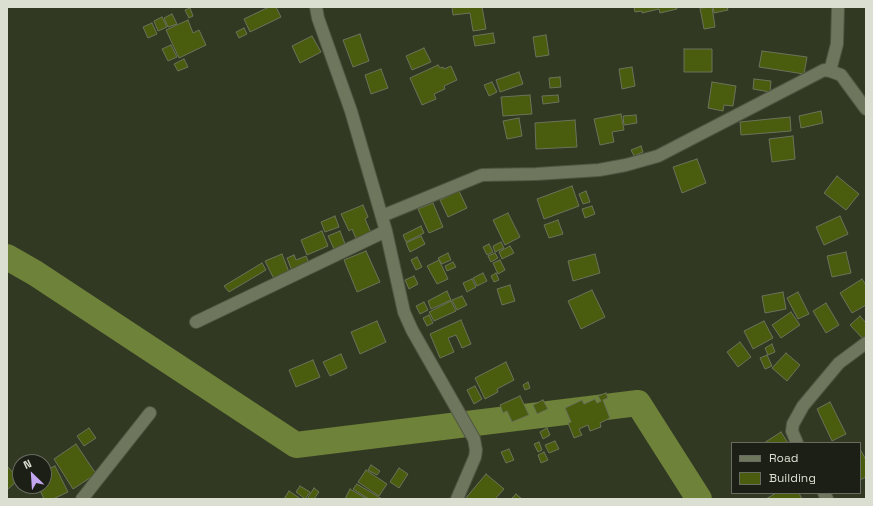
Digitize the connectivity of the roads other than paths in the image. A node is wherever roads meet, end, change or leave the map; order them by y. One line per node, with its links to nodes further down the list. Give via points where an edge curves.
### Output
1 (316, 7): 5 (street, via 351,111)
2 (838, 7): 3 (street, via 837,44)
3 (830, 70): 4 (street, via 841,75); 5 (street, via 818,73 658,156 598,170 482,175)
4 (866, 109)
5 (382, 216): 6 (street)
6 (386, 231): 7 (street); 12 (street, via 404,312 474,439 475,457)
7 (196, 322)
8 (866, 343): 10 (street, via 839,363 803,406 793,424 792,431)
9 (150, 413): 11 (street)
10 (797, 442)
11 (82, 499)
12 (458, 499)

